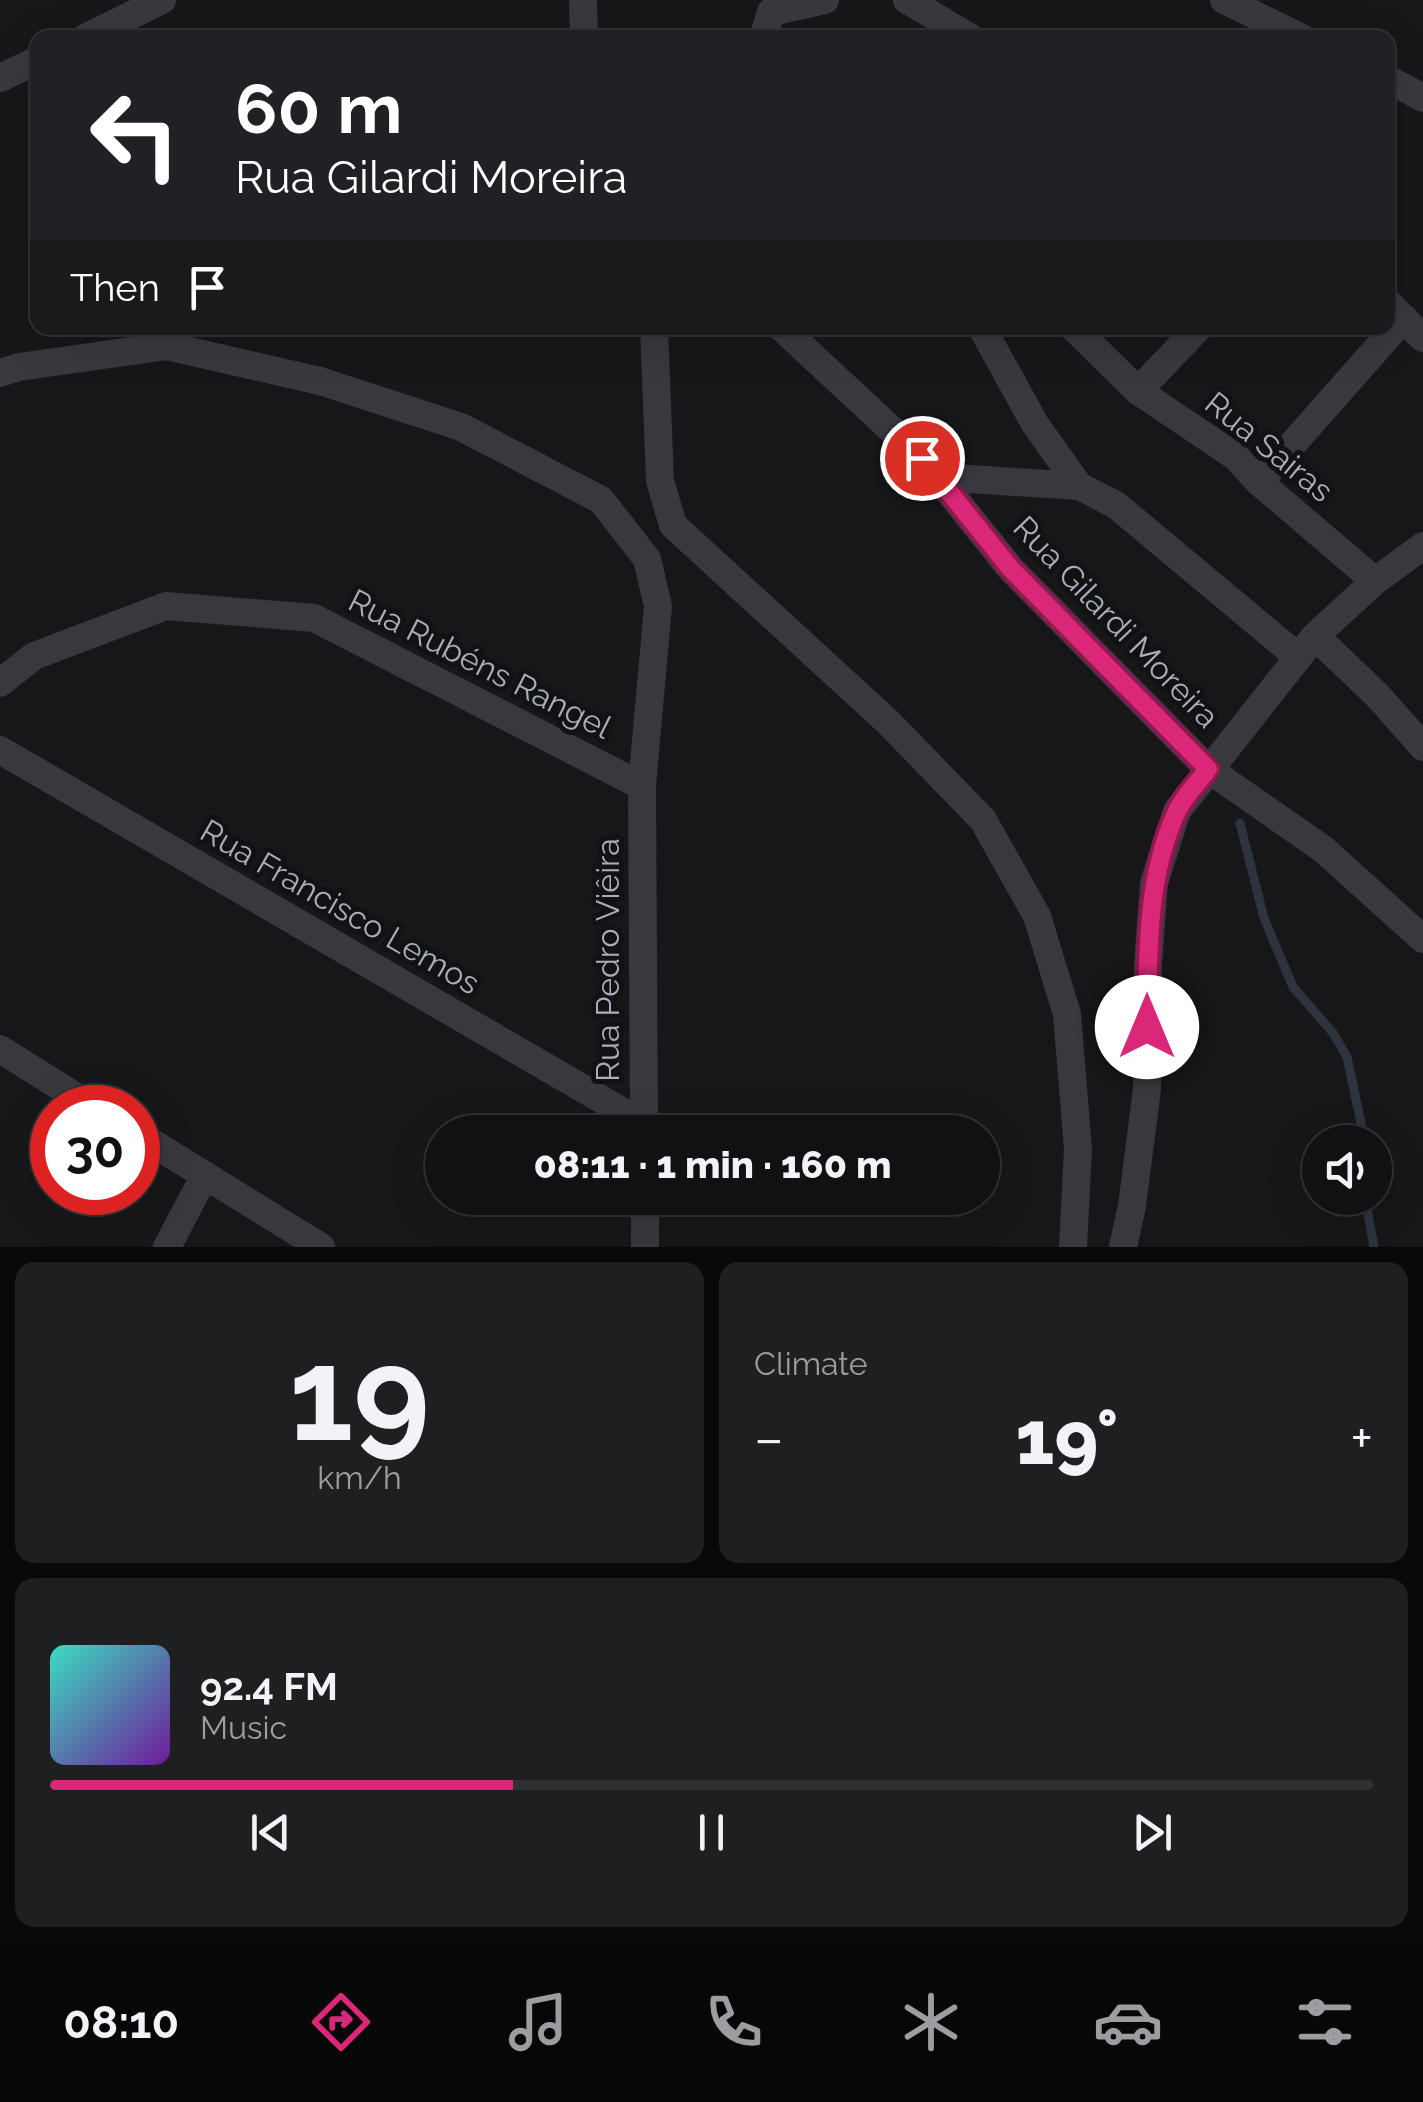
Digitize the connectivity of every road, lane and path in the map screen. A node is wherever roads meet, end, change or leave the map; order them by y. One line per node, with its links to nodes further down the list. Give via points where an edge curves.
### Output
1 (162, 0): 6 (street)
2 (583, 0): 7 (street)
3 (825, 0): 8 (street, via 772,12)
4 (907, 0): 9 (street)
5 (1224, 0): 10 (street)
6 (101, 30)
7 (584, 30)
8 (766, 30)
9 (958, 30)
10 (1286, 30)
11 (30, 64): 12 (street)
12 (0, 78)
13 (1395, 83): 14 (street)
14 (1423, 98)
15 (654, 335): 45 (street, via 660,481 673,525 889,723 983,820 1037,916 1066,1014 1078,1149)
16 (790, 335): 23 (street, Rua Gilardi Moreira)
17 (986, 335): 25 (street)
18 (1081, 335): 22 (street, Rua Sairas)
19 (1191, 335): 22 (street)
20 (1392, 335): 24 (street)
21 (0, 373): 33 (street, Rua Pedro Viêira, via 168,346 320,382 461,427 601,500 647,559 658,606)
22 (1138, 391): 24 (street, Rua Sairas, via 1236,457)
23 (938, 477): 25 (street); 32 (street, Rua Gilardi Moreira, via 1010,568)
24 (1260, 482): 27 (street, Rua Sairas)
25 (1079, 486): 28 (street)
26 (1422, 548): 27 (street)
27 (1375, 581): 28 (street)
28 (1306, 646): 30 (street, via 1377,695); 32 (street)
29 (0, 683): 33 (street, Rua Rubéns Rangel, via 34,656 166,606 314,618)
30 (1423, 747)
31 (0, 750): 37 (street, Rua Francisco Lemos)
32 (1208, 769): 34 (street, Rua Gilardi Moreira, via 1323,849); 46 (street, via 1177,811 1154,883 1146,1089)
33 (642, 786): 38 (street, Rua Pedro Viêira)
34 (1423, 939)
35 (0, 1050): 36 (street)
36 (57, 1085)
37 (622, 1115)
38 (644, 1115)
39 (160, 1147): 40 (street)
40 (205, 1175): 42 (street); 43 (street)
41 (645, 1215): 44 (street)
42 (167, 1247)
43 (322, 1247)
44 (645, 1247)
45 (1073, 1247)
46 (1123, 1247)

